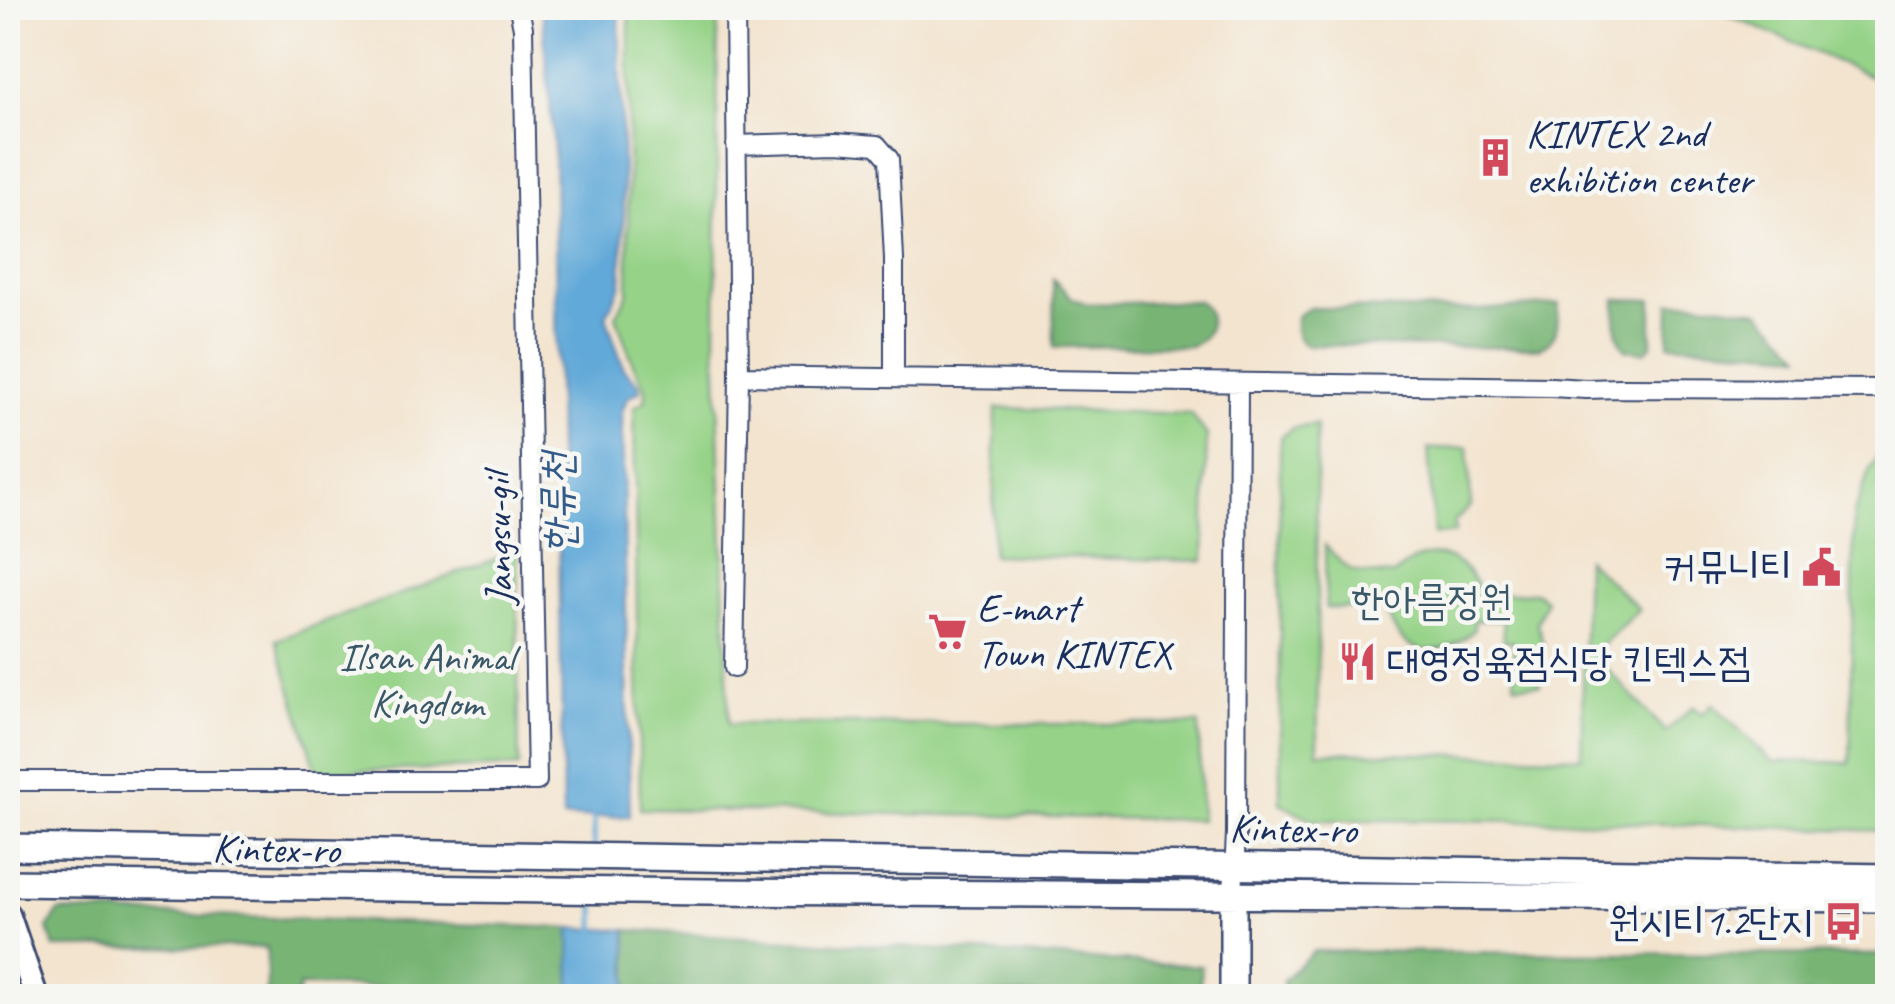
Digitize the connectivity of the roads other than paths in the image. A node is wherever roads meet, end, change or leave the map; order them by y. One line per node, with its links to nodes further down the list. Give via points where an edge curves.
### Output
1 (519, 8): 9 (street, Jangsu-gil, via 537,781)
2 (735, 8): 3 (street)
3 (736, 144): 4 (street); 5 (street, via 877,145 889,159)
4 (739, 376): 5 (street); 8 (street)
5 (894, 378): 6 (street)
6 (1238, 384): 7 (street); 11 (street)
7 (1888, 389)
8 (734, 668)
9 (8, 781)
10 (13, 847): 11 (main road, Kintex-ro)
11 (1235, 866): 12 (main road, Kintex-ro); 14 (street)
12 (1888, 877)
13 (18, 883): 14 (main road, Kintex-ro)
14 (1233, 895): 15 (main road, Kintex-ro); 18 (main road)
15 (1888, 899)
16 (8, 914): 17 (street)
17 (36, 996)
18 (1233, 996)

